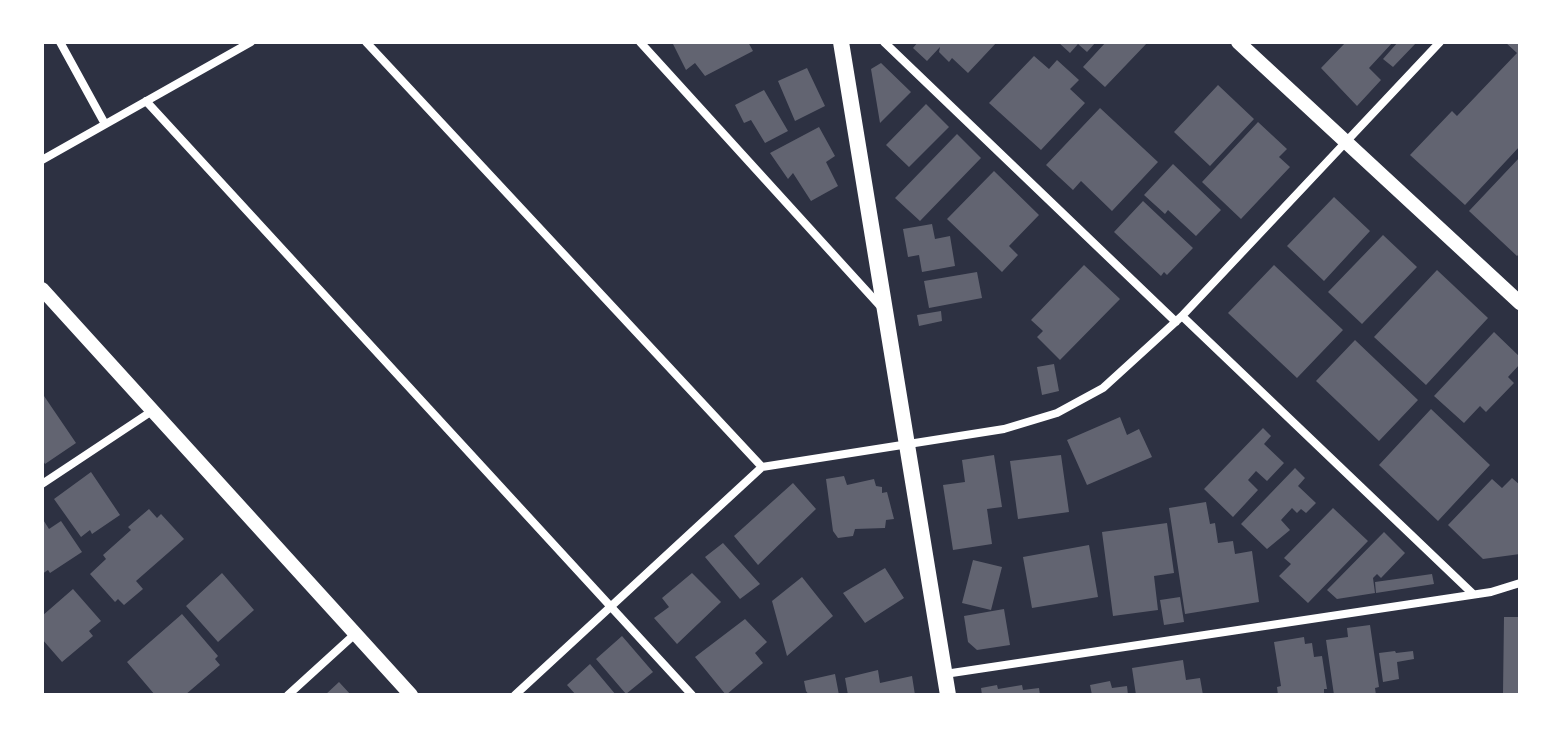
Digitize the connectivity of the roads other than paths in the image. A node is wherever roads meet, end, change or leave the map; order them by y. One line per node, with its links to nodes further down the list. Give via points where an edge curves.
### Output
1 (60, 42): 10 (street)
2 (251, 42): 9 (street)
3 (366, 42): 19 (street)
4 (640, 42): 15 (street)
5 (841, 42): 15 (main road)
6 (884, 42): 16 (street)
7 (1238, 42): 11 (street)
8 (1440, 42): 11 (street)
9 (146, 101): 10 (street); 23 (street)
10 (105, 124): 12 (street)
11 (1347, 143): 14 (street); 16 (street)
12 (42, 160)
13 (42, 289): 17 (street)
14 (1520, 303)
15 (888, 315): 18 (main road)
16 (1179, 319): 18 (street, via 1103,388 1057,413 1004,429); 22 (street)
17 (152, 411): 20 (street); 24 (street)
18 (908, 443): 19 (street); 25 (main road)
19 (762, 467): 23 (street)
20 (42, 484)
21 (1520, 583): 22 (street)
22 (1473, 594): 25 (street)
23 (613, 606): 28 (street); 29 (street)
24 (355, 634): 26 (street); 27 (street)
25 (945, 674): 30 (main road)
26 (288, 695)
27 (411, 695)
28 (515, 695)
29 (692, 695)
30 (948, 695)

